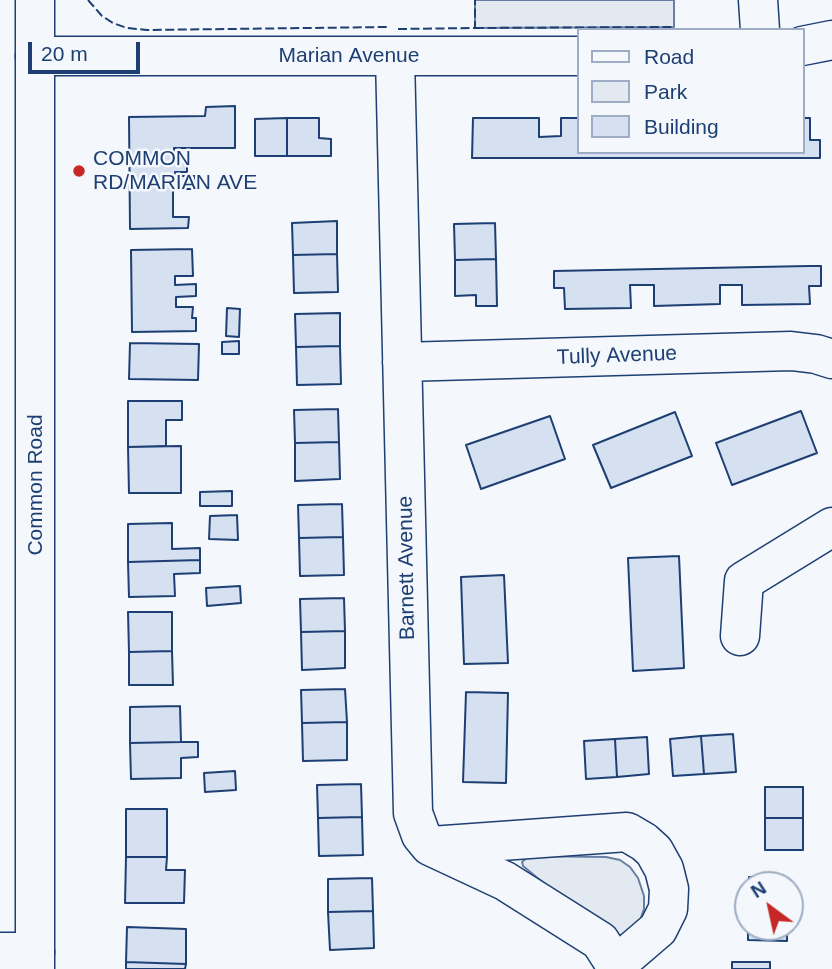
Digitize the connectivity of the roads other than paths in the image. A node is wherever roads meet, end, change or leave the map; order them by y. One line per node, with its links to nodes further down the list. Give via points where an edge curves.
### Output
1 (36, 0): 6 (street, Common Road)
2 (758, 0): 3 (street)
3 (760, 28)
4 (832, 40): 5 (street)
5 (804, 46)
6 (35, 56): 8 (street, Marian Avenue); 14 (street, Common Road)
7 (576, 56): 8 (street, Marian Avenue)
8 (395, 57): 10 (street, Barnett Avenue)
9 (832, 359): 10 (street, Tully Avenue, via 791,351)
10 (402, 362): 13 (street, Barnett Avenue, via 412,813)
11 (832, 527): 12 (street, via 744,581)
12 (740, 636)
13 (430, 846): 15 (street, via 505,881 600,941); 15 (street, via 627,832 644,842 664,869 668,909 659,929)
14 (23, 957)
15 (617, 967)

